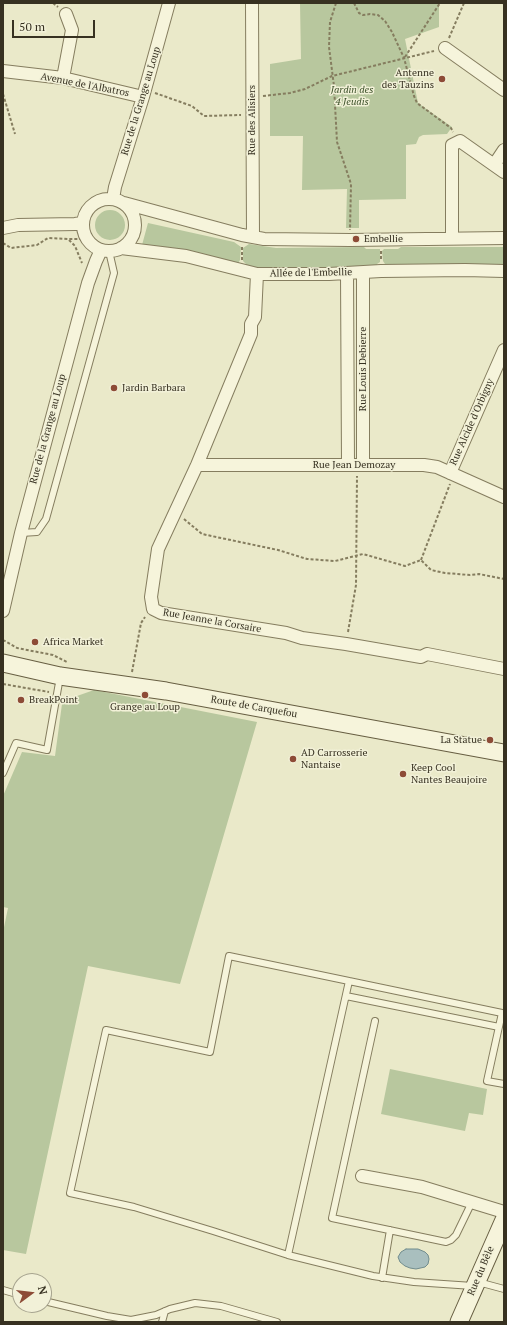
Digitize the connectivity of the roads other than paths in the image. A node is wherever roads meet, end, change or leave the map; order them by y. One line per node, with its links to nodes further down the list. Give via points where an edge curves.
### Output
1 (169, 3): 8 (street, Rue de la Grange au Loup)
2 (252, 3): 15 (street, Rue des Alisiers)
3 (66, 14): 6 (street, via 72,30)
4 (445, 48): 7 (street)
5 (3, 71): 6 (street, Avenue de l'Albatros)
6 (63, 78): 8 (street, Avenue de l'Albatros)
7 (504, 90)
8 (144, 93): 12 (street, Rue de la Grange au Loup, via 115,187)
9 (504, 150): 10 (street)
10 (494, 165): 11 (street); 16 (street, via 460,141 452,145)
11 (504, 172)
12 (118, 201): 13 (street, via 102,199 93,204 86,212); 15 (street); 18 (street, Rue de la Grange au Loup, via 130,210 135,227 128,243)
13 (82, 223): 14 (street, via 25,224); 18 (street, via 89,242)
14 (3, 228)
15 (248, 236): 16 (street, via 264,239 350,240)
16 (452, 238): 17 (street)
17 (504, 238)
18 (110, 250): 22 (street, Allée de l'Embellie, via 186,256); 28 (street, Rue de la Grange au Loup, via 96,261 88,283); 28 (lane, via 114,273 46,519 37,532)
19 (504, 271): 21 (street, Allée de l'Embellie)
20 (347, 273): 21 (street, Allée de l'Embellie); 22 (street, Allée de l'Embellie); 24 (street, Rue Louis Debierre)
21 (363, 273): 24 (street, Rue Louis Debierre)
22 (257, 274): 25 (street, Rue Jeanne la Corsaire, via 255,317 251,324 251,334)
23 (503, 353): 26 (street, Rue Alcide d'Orbigny)
24 (356, 464): 25 (street, Rue Jean Demozay); 26 (street, Rue Jean Demozay, via 424,465)
25 (197, 465): 31 (street, Rue Jeanne la Corsaire, via 158,549 151,597 153,609 161,613 286,633 302,638 421,657 428,654)
26 (450, 473): 27 (street, Rue Jean Demozay)
27 (504, 497)
28 (21, 532): 29 (street, Rue de la Grange au Loup)
29 (3, 611)
30 (3, 663): 32 (main road, Route de Carquefou)
31 (504, 669)
32 (66, 670): 33 (main road, Route de Carquefou, via 166,691); 34 (lane, via 57,693 47,750 16,743)
33 (504, 753)
34 (3, 774)
35 (350, 981): 36 (lane); 38 (lane, via 502,1013); 45 (lane, via 230,956 210,1052 106,1030 70,1193 134,1207)
36 (346, 996): 38 (lane); 45 (lane)
37 (375, 1021): 44 (lane, via 332,1218)
38 (499, 1027): 39 (lane, via 487,1081)
39 (504, 1084)
40 (362, 1176): 41 (street, via 422,1187)
41 (472, 1202): 42 (street); 44 (lane, via 456,1235 446,1242)
42 (504, 1212)
43 (504, 1220): 47 (main road, Rue du Bêle)
44 (390, 1230): 46 (lane)
45 (288, 1255): 46 (lane)
46 (382, 1278): 47 (lane)
47 (476, 1284): 48 (lane); 55 (main road, Rue du Bêle)
48 (504, 1289)
49 (52, 1303): 51 (lane)
50 (165, 1311): 51 (lane, via 131,1320); 53 (lane); 54 (lane, via 195,1302 221,1306)
51 (101, 1315): 52 (lane)
52 (99, 1322)
53 (162, 1322)
54 (277, 1322)
55 (459, 1322)

